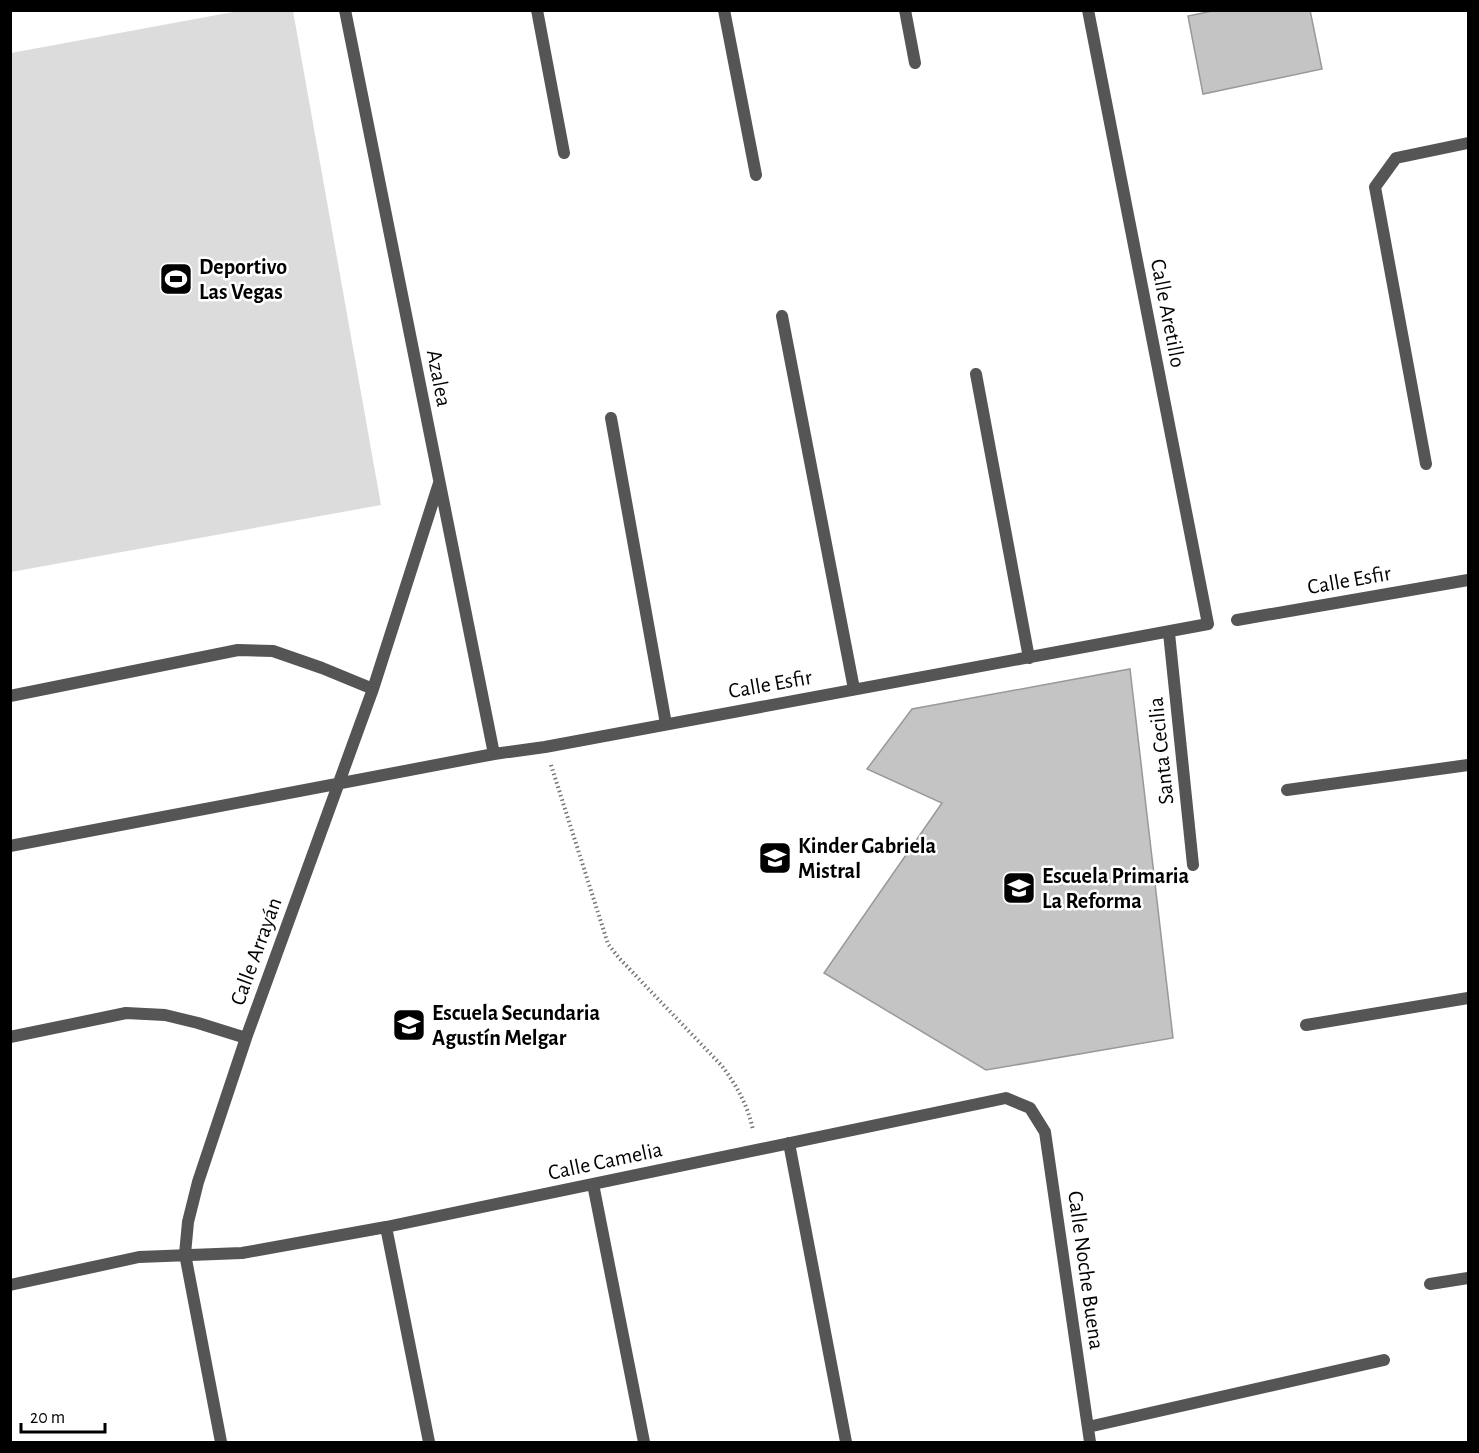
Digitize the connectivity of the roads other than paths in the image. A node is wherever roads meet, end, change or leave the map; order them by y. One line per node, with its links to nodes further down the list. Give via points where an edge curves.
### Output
1 (345, 10): 14 (street, Azalea)
2 (537, 10): 8 (street)
3 (724, 10): 9 (street)
4 (905, 10): 6 (street)
5 (1088, 10): 17 (street, Calle Aretillo)
6 (915, 63)
7 (1468, 143): 13 (street, via 1396,158 1375,187)
8 (564, 153)
9 (756, 175)
10 (782, 316): 21 (street)
11 (976, 374): 19 (street)
12 (611, 418): 23 (street)
13 (1426, 464)
14 (439, 483): 20 (street, Calle Arrayán); 24 (street, Azalea)
15 (1468, 580): 16 (street, Calle Esfir)
16 (1237, 620)
17 (1208, 624): 18 (street, Calle Esfir)
18 (1168, 633): 19 (street, Calle Esfir); 29 (street, Santa Cecilia)
19 (1029, 658): 21 (street, Calle Esfir)
20 (373, 688): 22 (street, via 273,651 238,650); 26 (street, Calle Arrayán)
21 (854, 689): 23 (street, Calle Esfir)
22 (10, 696)
23 (666, 724): 24 (street, Calle Esfir)
24 (494, 754): 26 (street, Calle Esfir)
25 (1468, 765): 27 (street)
26 (339, 784): 28 (street, Calle Esfir); 33 (street, Calle Arrayán)
27 (1287, 790)
28 (10, 846)
29 (1193, 865)
30 (1468, 998): 31 (street)
31 (1306, 1024)
32 (10, 1037): 33 (street, via 126,1013 165,1015)
33 (246, 1038): 38 (street, Calle Arrayán, via 198,1182)
34 (1030, 1108): 35 (street, Calle Camelia, via 1006,1098); 43 (street, Calle Noche Buena, via 1046,1132)
35 (789, 1143): 36 (street, Calle Camelia); 47 (street)
36 (593, 1184): 37 (street, Calle Camelia); 46 (street)
37 (386, 1227): 38 (street, Calle Camelia, via 242,1253); 45 (street)
38 (185, 1254): 41 (street, Calle Camelia, via 139,1257); 44 (street, Calle Arrayán)
39 (1468, 1278): 40 (street)
40 (1430, 1284)
41 (10, 1285)
42 (1384, 1360): 43 (street)
43 (1088, 1427): 48 (street, Calle Noche Buena)
44 (221, 1443)
45 (429, 1443)
46 (644, 1443)
47 (846, 1443)
48 (1090, 1443)

